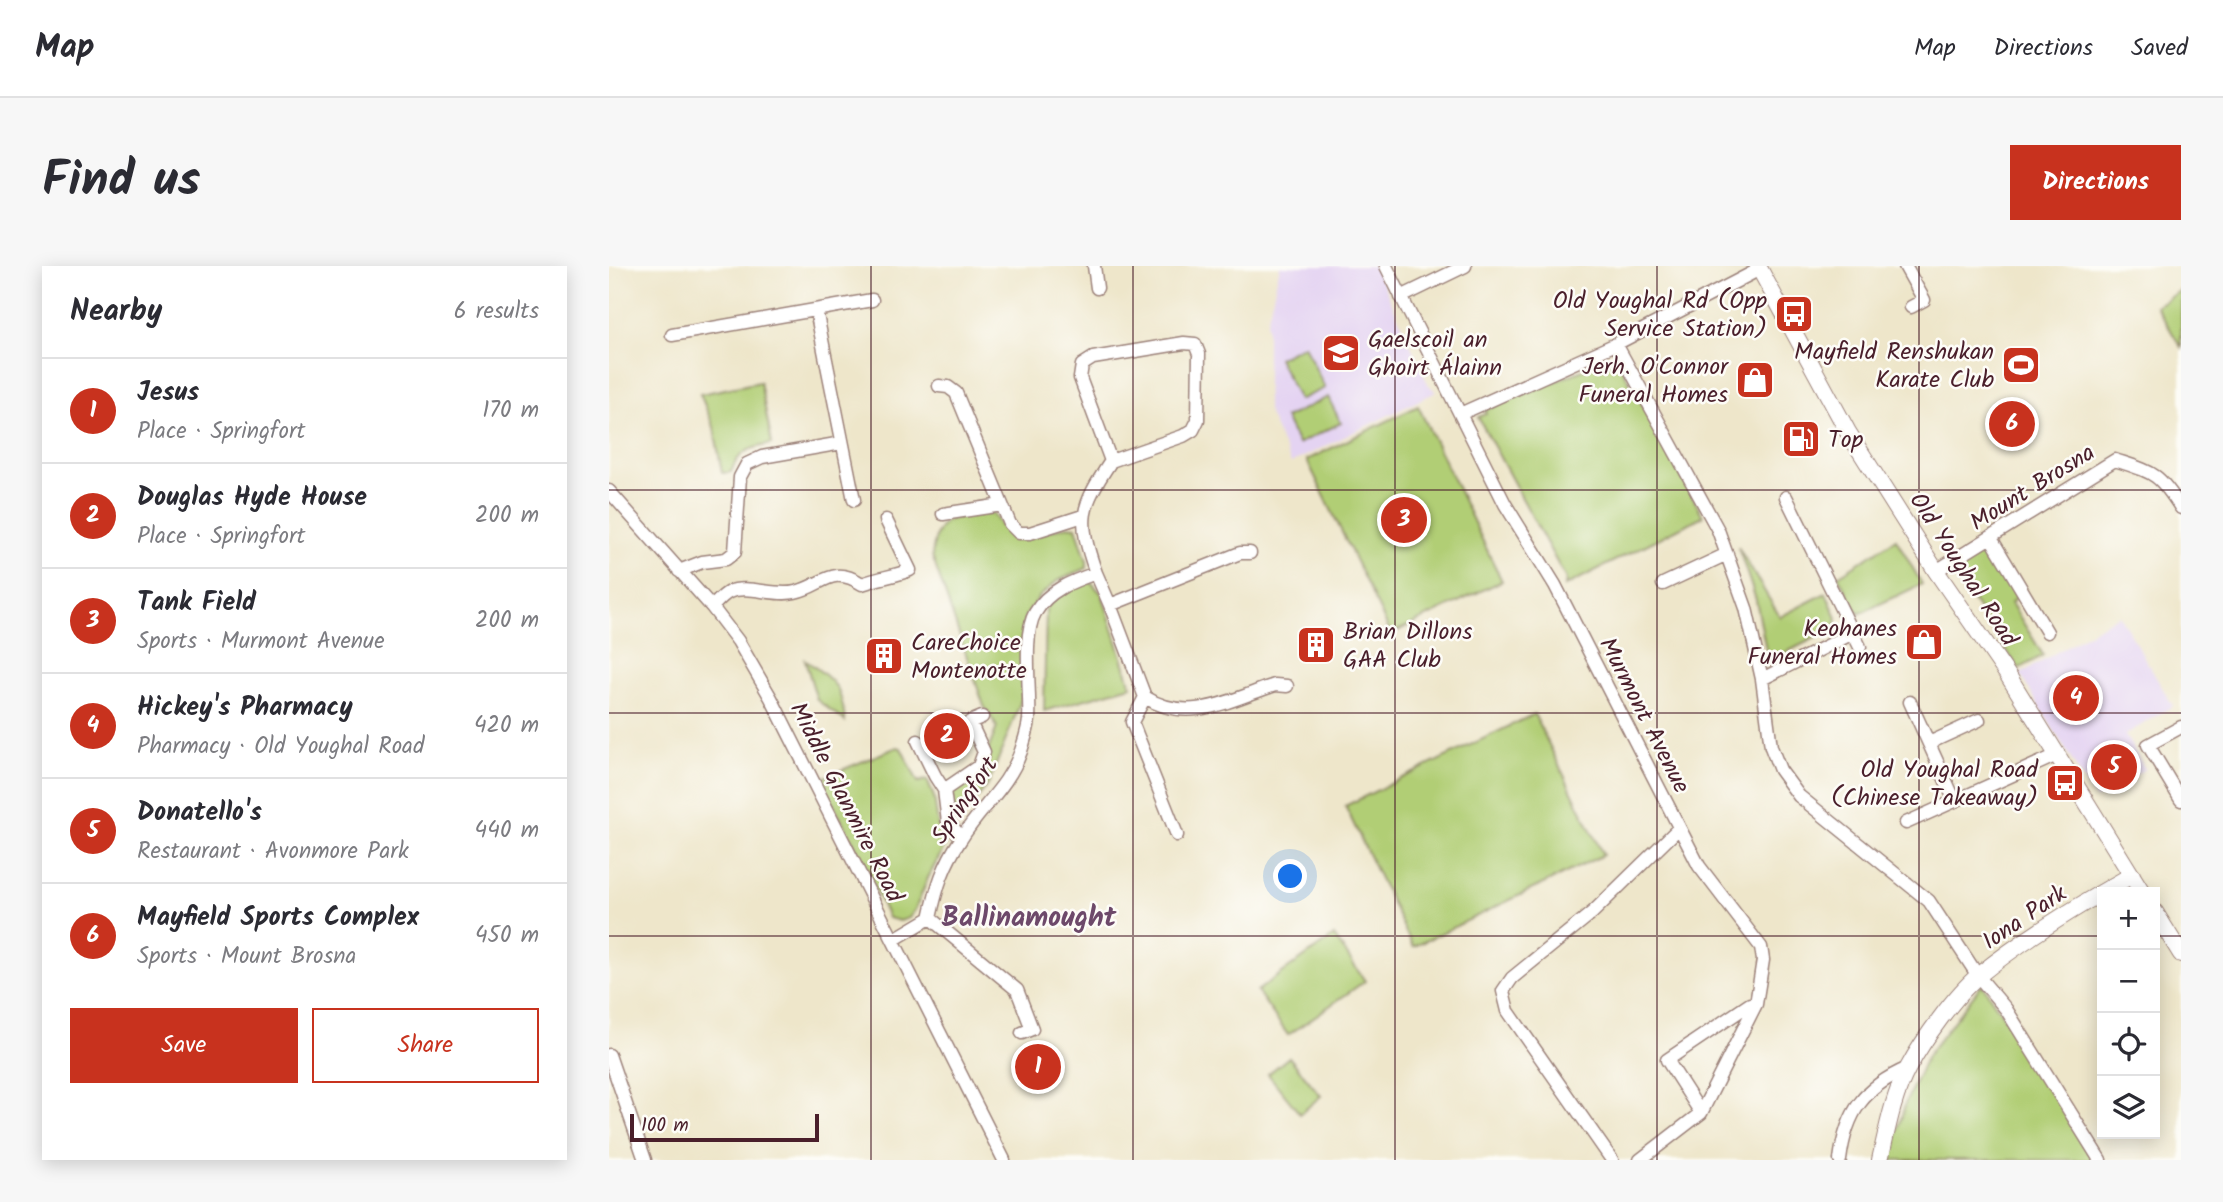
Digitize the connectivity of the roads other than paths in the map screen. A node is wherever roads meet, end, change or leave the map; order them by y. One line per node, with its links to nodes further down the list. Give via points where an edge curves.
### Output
1 (1094, 266): 6 (street)
2 (1386, 266): 7 (street, Murmont Avenue)
3 (1465, 266): 7 (street)
4 (1905, 266): 9 (street, via 1924,300)
5 (1759, 267): 12 (street); 29 (street, Old Youghal Road, via 1848,432)
6 (1097, 288)
7 (1401, 297): 14 (street, Murmont Avenue)
8 (872, 300): 10 (street)
9 (1911, 307)
10 (816, 310): 11 (street); 15 (street)
11 (672, 335)
12 (1616, 344): 14 (street); 27 (street)
13 (939, 386): 20 (street, via 956,393)
14 (1460, 415): 51 (street, Murmont Avenue, via 1505,504 1555,584)
15 (842, 443): 19 (street); 28 (street, via 762,457 747,464 740,477 735,552 726,559)
16 (1111, 461): 16 (street, via 1080,378 1082,365 1093,358 1195,344 1199,354 1198,420 1193,430); 23 (street)
17 (609, 491): 28 (street, Middle Glanmire Road)
18 (1786, 497): 35 (street)
19 (854, 500)
20 (1002, 505): 22 (street); 23 (street, via 1019,533)
21 (2181, 508): 25 (street, Mount Brosna, via 2165,484 2149,471 2115,460)
22 (943, 514)
23 (1083, 516): 30 (street)
24 (886, 520): 33 (street, via 911,570 862,584 852,577 831,576 796,593 727,592)
25 (1991, 538): 29 (street, Mount Brosna); 34 (street)
26 (1250, 553): 32 (street)
27 (1727, 554): 31 (street); 37 (street, via 1746,608)
28 (679, 571): 33 (street, Middle Glanmire Road)
29 (1936, 571): 46 (street, Old Youghal Road)
30 (1096, 573): 32 (street); 53 (street, Springfort, via 1053,593 1034,614 1029,635 1029,722 1020,753 1004,785)
31 (1663, 584)
32 (1109, 605): 39 (street)
33 (712, 607): 58 (street, Middle Glanmire Road, via 739,641 771,698)
34 (2047, 632)
35 (1853, 633): 36 (street); 37 (street)
36 (1860, 647)
37 (1762, 679): 60 (street, via 1771,747 1787,781 1799,796 1929,901)
38 (1287, 686): 39 (street, via 1275,685 1201,710 1179,710)
39 (1145, 697): 52 (street, via 1132,722)
40 (1910, 702): 45 (street)
41 (982, 717): 47 (street, via 970,722 984,752 979,766)
42 (1979, 720): 45 (street)
43 (2181, 727): 48 (street, via 2148,745)
44 (918, 741): 47 (street)
45 (1929, 743): 49 (street)
46 (2057, 755): 49 (street); 54 (street, Old Youghal Road)
47 (944, 790): 53 (street, via 948,822)
48 (2181, 800)
49 (1955, 801): 50 (street)
50 (1906, 823)
51 (1679, 828): 61 (street, Murmont Avenue, via 1699,866 1761,947); 68 (street, via 1503,991 1508,1011)
52 (1177, 835)
53 (961, 837): 56 (street, Springfort, via 939,877)
54 (2132, 875): 55 (street, Old Youghal Road); 60 (street, Iona Park, via 2070,911)
55 (2139, 887)
56 (930, 918): 58 (street); 62 (street, via 1017,990 1032,1028)
57 (2160, 919): 59 (street)
58 (893, 940): 67 (street, Middle Glanmire Road)
59 (2178, 944)
60 (1978, 976): 64 (street, Iona Park); 72 (street, via 2006,1009)
61 (1756, 1004): 65 (street, Murmont Avenue); 65 (street, via 1667,1060)
62 (1022, 1033)
63 (609, 1055): 66 (street)
64 (1908, 1068): 70 (street, via 1862,1098 1848,1123); 71 (street, Iona Park)
65 (1701, 1113): 69 (street, Murmont Avenue)
66 (645, 1160)
67 (1004, 1160)
68 (1612, 1160)
69 (1640, 1160)
70 (1840, 1160)
71 (1880, 1160)
72 (2099, 1160)

